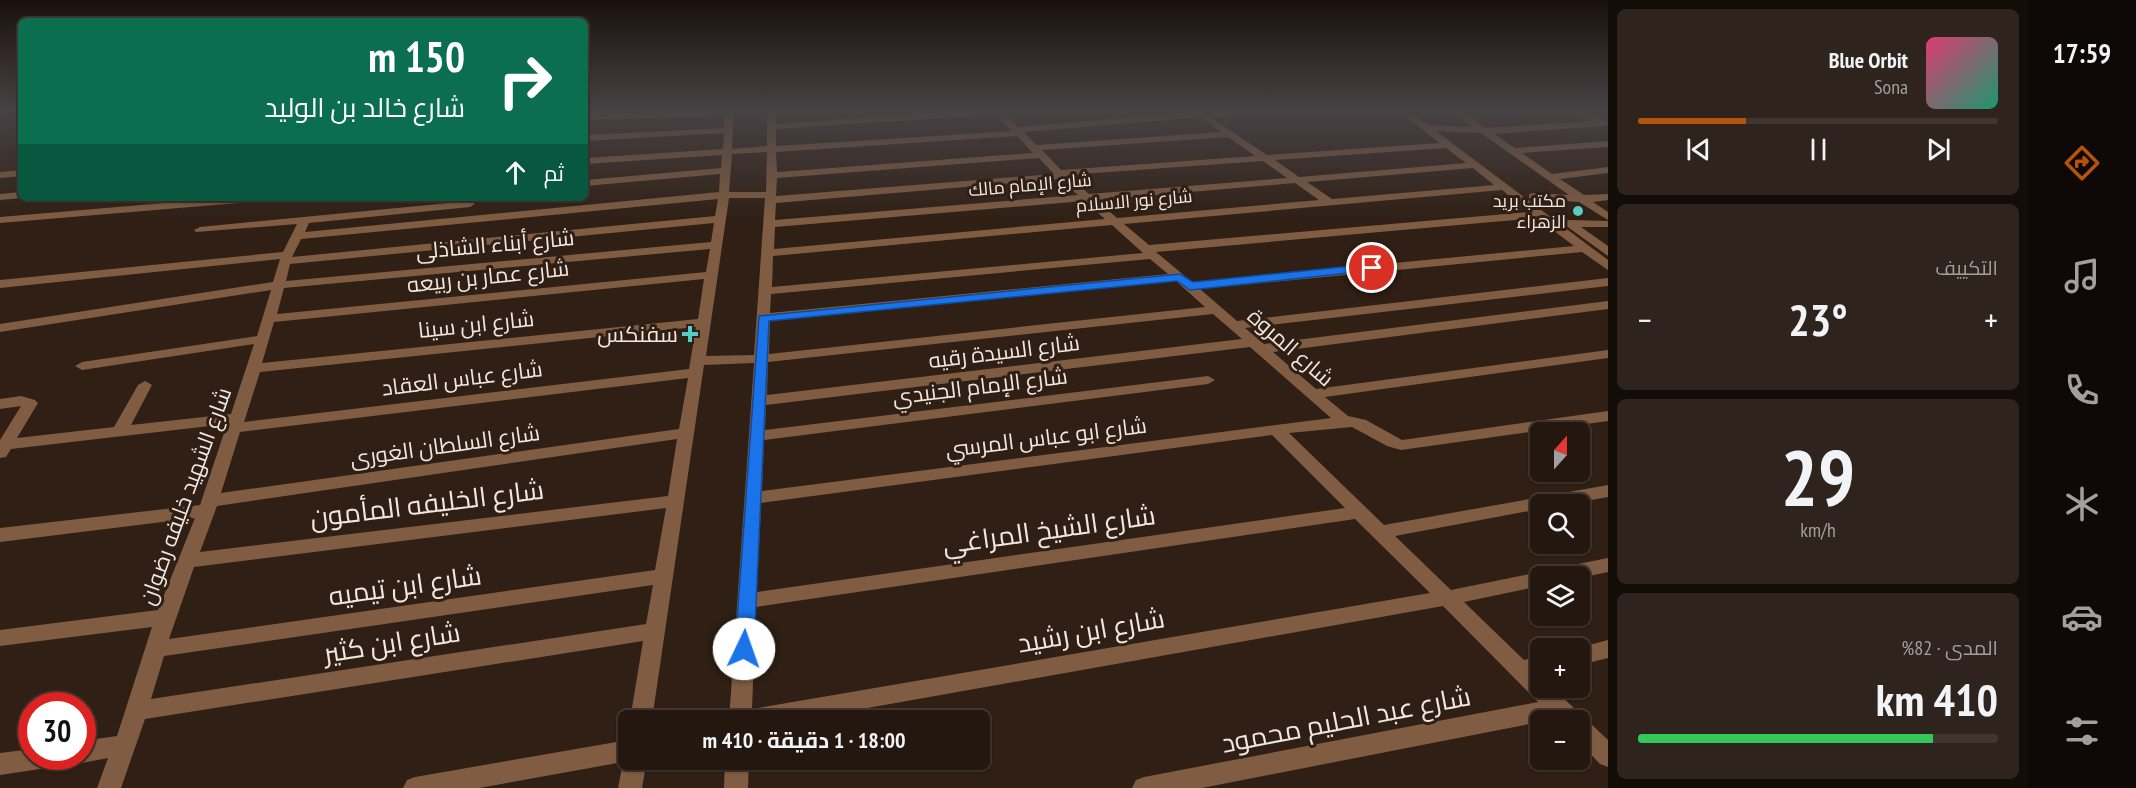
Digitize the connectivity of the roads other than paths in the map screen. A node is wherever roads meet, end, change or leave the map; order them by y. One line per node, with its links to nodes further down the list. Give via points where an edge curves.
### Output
1 (788, 149): 10 (street)
2 (1036, 149): 12 (street, شارع المروة)
3 (1063, 149): 12 (street)
4 (1251, 149): 14 (street)
5 (1393, 149): 14 (street)
6 (1451, 149): 16 (street)
7 (1468, 149): 30 (street)
8 (1509, 149): 13 (street)
9 (1543, 149): 13 (street)
10 (772, 150): 11 (street); 22 (street)
11 (728, 151): 15 (street); 18 (street)
12 (1038, 151): 20 (street, شارع المروة); 22 (street)
13 (1512, 151): 23 (street)
14 (1264, 158): 20 (street); 24 (street)
15 (588, 160)
16 (1474, 165): 24 (street, شارع الإمام مالك); 26 (street)
17 (1608, 170): 23 (street)
18 (726, 171): 25 (street); 28 (street)
19 (18, 173): 21 (street)
20 (1061, 174): 29 (street, شارع المروة); 32 (street)
21 (0, 175)
22 (772, 175): 32 (street)
23 (1549, 177): 34 (street)
24 (1295, 180): 29 (street, شارع الإمام مالك); 37 (street)
25 (588, 183)
26 (1504, 187): 37 (street, شارع نور الاسلام); 38 (street)
27 (18, 195): 31 (street)
28 (724, 195): 32 (street); 40 (street); 41 (street)
29 (1086, 196): 43 (street, شارع المروة); 45 (street, شارع الإمام مالك)
30 (1533, 196): 34 (street); 44 (street)
31 (0, 197)
32 (770, 197): 45 (street)
33 (1608, 197): 34 (street)
34 (1582, 199): 39 (street)
35 (225, 201): 42 (street)
36 (471, 201): 40 (street); 47 (street)
37 (1329, 202): 43 (street, شارع نور الاسلام)
38 (1540, 214): 51 (street); 52 (street)
39 (1608, 217)
40 (468, 218): 47 (street); 49 (street)
41 (720, 219): 49 (street); 50 (street)
42 (0, 220)
43 (1115, 221): 52 (street, شارع المروة); 54 (street, شارع نور الاسلام)
44 (1569, 223): 46 (street); 53 (street)
45 (769, 224): 54 (street)
46 (1608, 224)
47 (301, 228): 48 (street); 55 (street, شارع الشهيد خليفه رضوان)
48 (200, 230)
49 (463, 244): 55 (street)
50 (716, 245): 57 (street); 61 (street, شارع أبناء الشاذلى)
51 (1585, 248): 56 (street); 62 (street)
52 (1152, 252): 58 (street, شارع المروة); 63 (street)
53 (1608, 252)
54 (767, 253): 63 (street)
55 (286, 258): 60 (street); 61 (street, شارع الشهيد خليفه رضوان)
56 (1608, 266)
57 (711, 275): 67 (street, شارع عمار بن ربيعه); 68 (street)
58 (1180, 277): 62 (street, شارع المروة); 66 (street)
59 (1608, 282): 69 (street)
60 (0, 284)
61 (279, 285): 67 (street, شارع الشهيد خليفه رضوان); 70 (street, شارع أبناء الشاذلى)
62 (1190, 286): 65 (street, شارع المروة)
63 (765, 291): 66 (street)
64 (1608, 305): 72 (street, شارع السيدة رقيه)
65 (1218, 310): 69 (street, شارع المروة); 74 (street, شارع عباس العقاد)
66 (764, 318): 74 (street)
67 (269, 319): 71 (street, شارع الشهيد خليفه رضوان)
68 (703, 322): 76 (street); 77 (street, شارع ابن سينا)
69 (1235, 325): 72 (street, شارع المروة)
70 (0, 328)
71 (263, 339): 75 (street); 77 (street, شارع الشهيد خليفه رضوان)
72 (1258, 346): 80 (street, شارع المروة); 81 (street, شارع السيدة رقيه)
73 (1608, 354): 80 (street)
74 (761, 359): 76 (street, شارع عباس العقاد); 81 (street)
75 (82, 366)
76 (696, 367): 85 (street, شارع عباس العقاد); 88 (street)
77 (254, 368): 85 (street, شارع الشهيد خليفه رضوان)
78 (1208, 380): 89 (street, شارع الإمام الجنيدي)
79 (145, 385): 87 (street)
80 (1313, 394): 84 (street, شارع المروة)
81 (759, 401): 89 (street)
82 (0, 404): 90 (street, via 27,401 30,407)
83 (1608, 416): 84 (street, via 1401,445 1368,426)
84 (1344, 421): 86 (street, شارع ابو عباس المرسي)
85 (236, 423): 87 (street, شارع عباس العقاد); 94 (street, شارع الشهيد خليفه رضوان)
86 (1276, 430): 92 (street, شارع ابو عباس المرسي); 95 (street)
87 (120, 431): 90 (street, شارع عباس العقاد)
88 (685, 433): 93 (street); 94 (street, شارع السلطان الغورى)
89 (757, 436): 92 (street)
90 (3, 449)
91 (1608, 491): 96 (street)
92 (754, 498): 104 (street)
93 (674, 501): 98 (street, شارع الخليفه المأمون); 101 (street)
94 (209, 506): 97 (street, شارع السلطان الغورى); 98 (street, شارع الشهيد خليفه رضوان)
95 (1359, 512): 96 (street); 104 (street, شارع الشيخ المراغي)
96 (1380, 532): 103 (street)
97 (0, 535)
98 (187, 561): 105 (street, شارع الشهيد خليفه رضوان)
99 (1608, 565): 100 (street)
100 (1590, 569)
101 (663, 576): 106 (street); 108 (street, شارع ابن تيميه)
102 (1530, 581): 103 (street, شارع ابن رشيد)
103 (1447, 598): 111 (street); 115 (street, شارع ابن رشيد)
104 (747, 601): 114 (street)
105 (165, 617): 107 (street); 108 (street, شارع الشهيد خليفه رضوان)
106 (655, 631): 113 (street); 117 (street, شارع ابن كثير)
107 (0, 638)
108 (156, 649): 117 (street, شارع الشهيد خليفه رضوان)
109 (1608, 649): 110 (street)
110 (1590, 654)
111 (1530, 668)
112 (1553, 698): 116 (street)
113 (643, 710)
114 (742, 710)
115 (800, 710)
116 (1562, 710)
117 (137, 711): 120 (street, شارع الشهيد خليفه رضوان)
118 (1530, 720): 132 (street, شارع عبد الحليم محمود)
119 (1590, 738): 123 (street)
120 (125, 745): 121 (street); 128 (street, شارع الشهيد خليفه رضوان)
121 (96, 750)
122 (618, 753): 129 (street)
123 (1608, 756)
124 (18, 761): 125 (street)
125 (0, 764)
126 (633, 770): 130 (street)
127 (737, 770): 131 (street)
128 (109, 788)
129 (415, 788)
130 (630, 788)
131 (736, 788)
132 (1144, 788)

